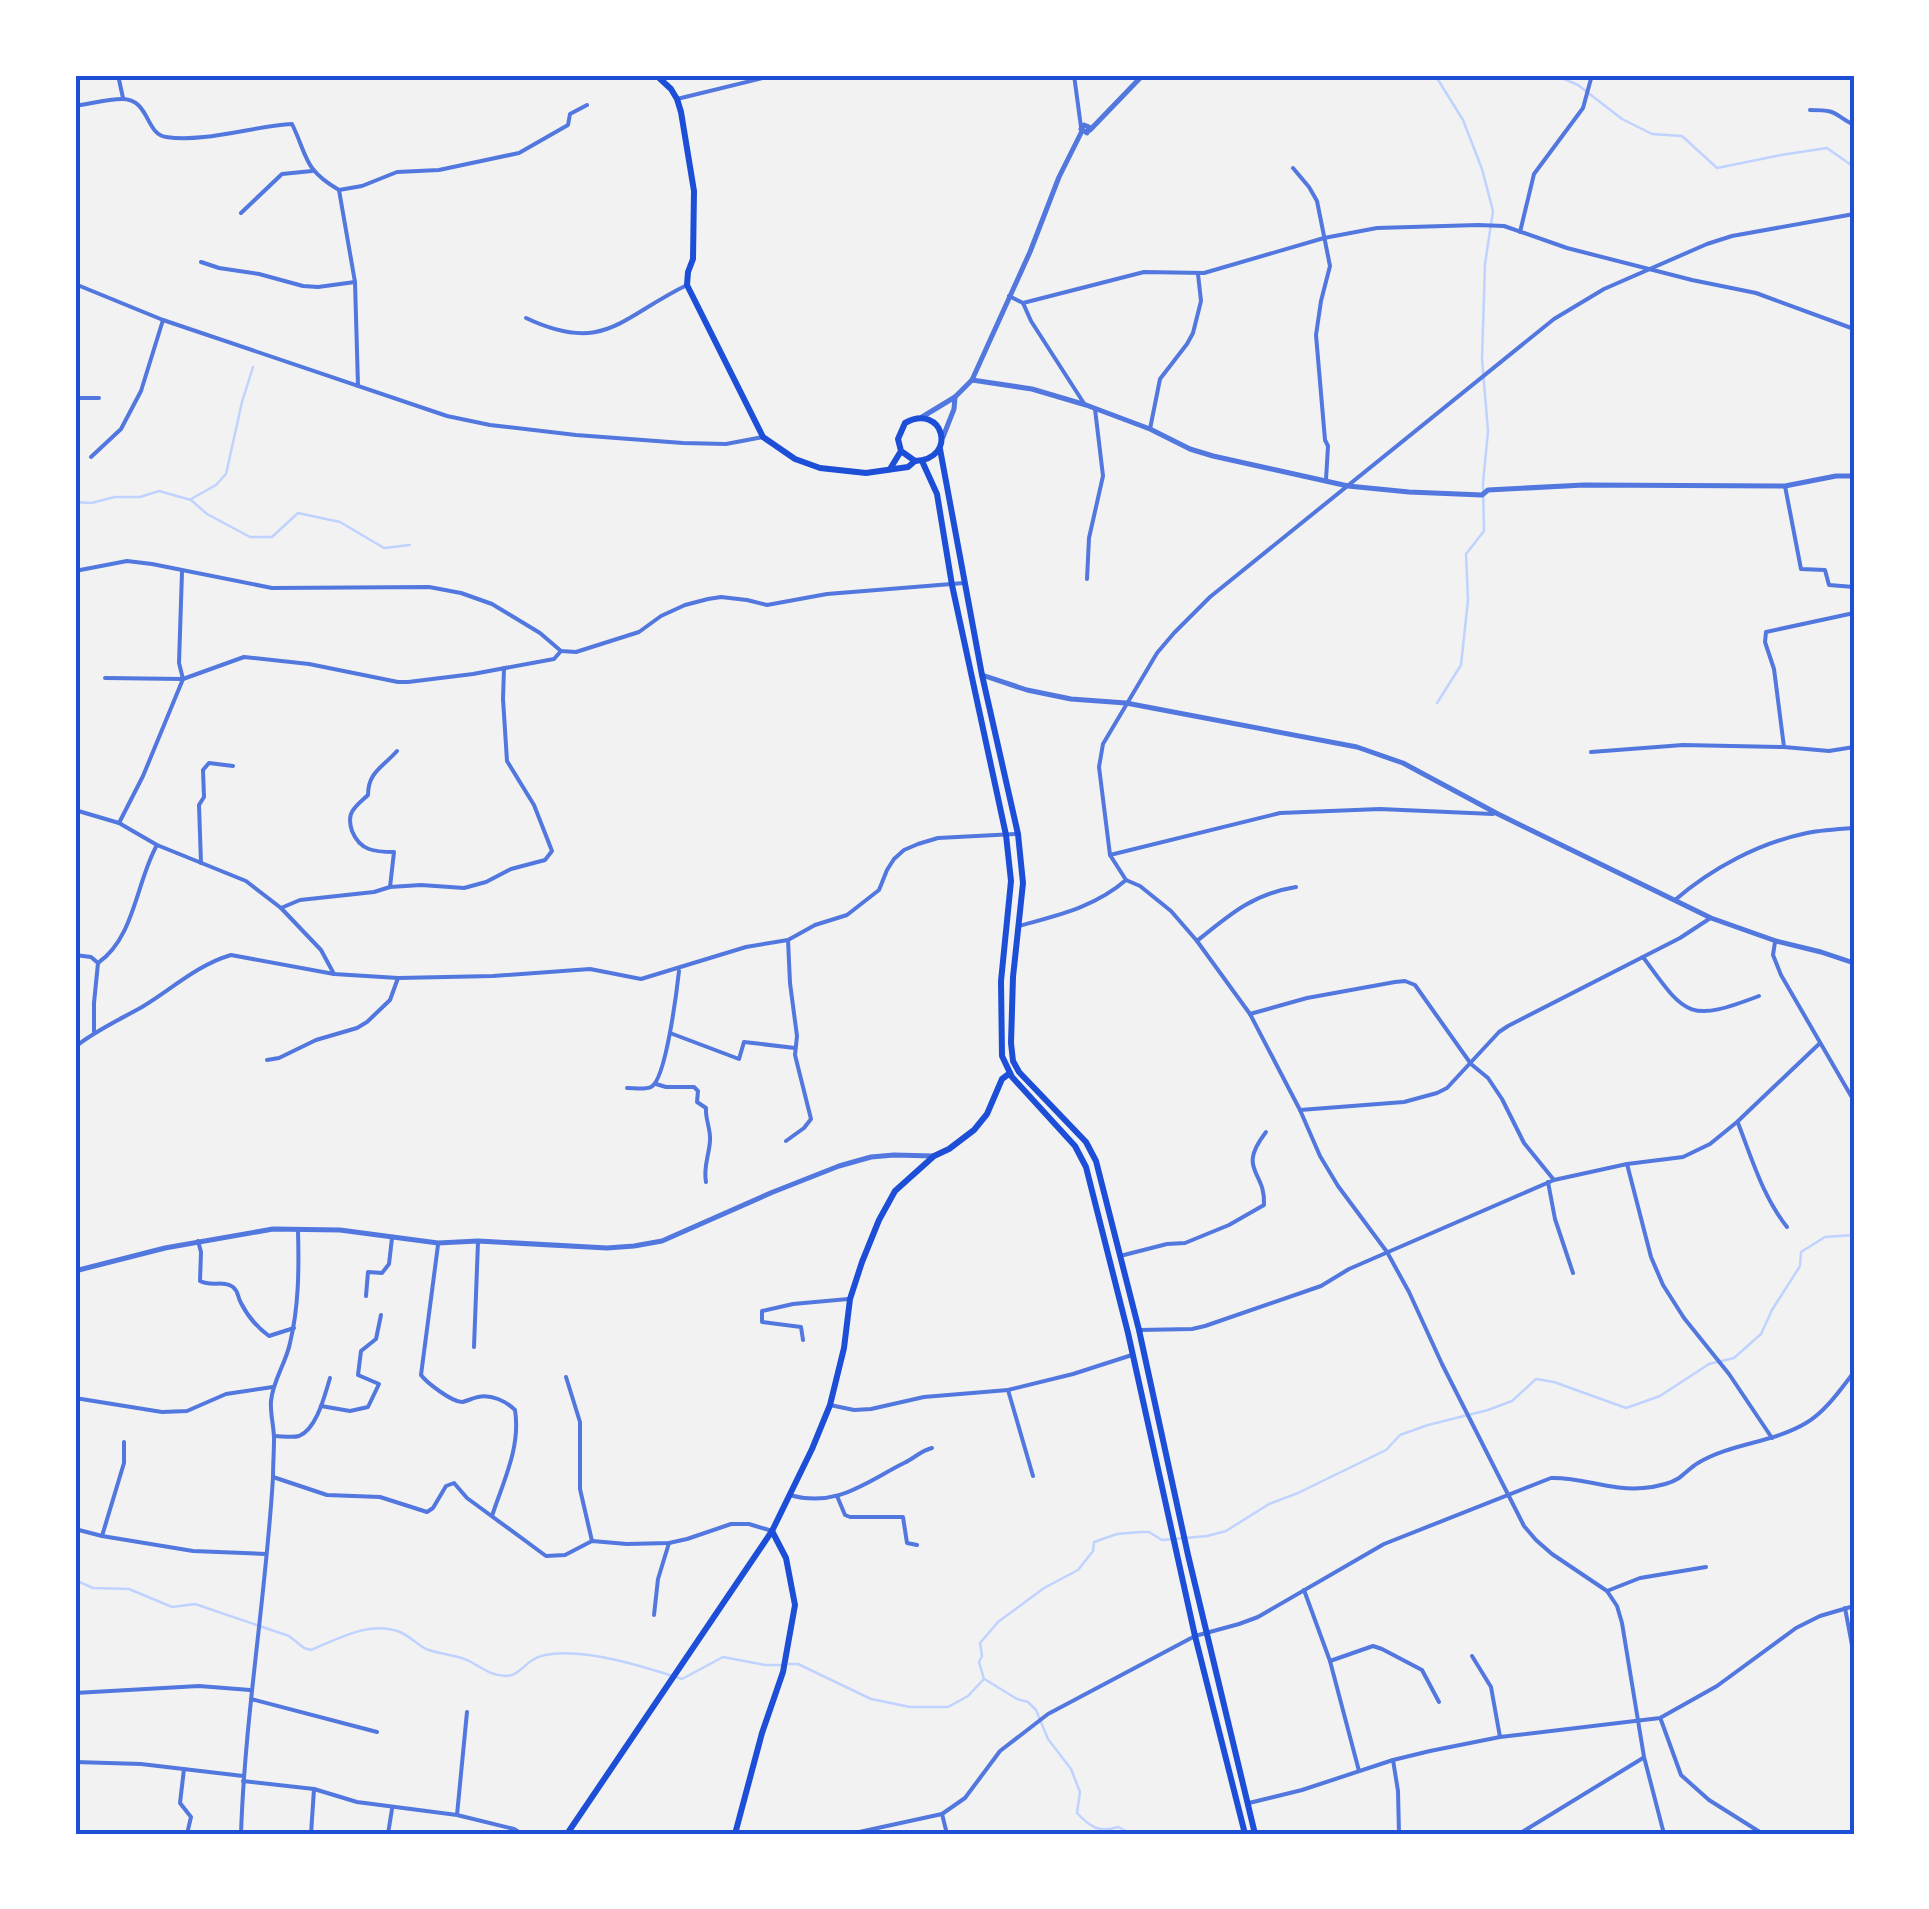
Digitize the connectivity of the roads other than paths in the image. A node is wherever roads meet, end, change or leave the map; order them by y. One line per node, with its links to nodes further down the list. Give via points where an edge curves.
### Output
1 (118, 75): 7 (street)
2 (656, 75): 8 (main road)
3 (775, 75): 8 (street)
4 (1074, 75): 13 (street)
5 (1143, 75): 13 (street)
6 (1592, 75): 19 (street, via 1583,108 1534,174)
7 (123, 98): 10 (street); 15 (street, via 140,107 164,137 292,124)
8 (677, 99): 26 (main road, via 694,190)
9 (587, 105): 16 (street, via 570,114 568,125 519,154 397,172)
10 (75, 106)
11 (1810, 110): 12 (street, via 1839,113)
12 (1854, 125)
13 (1086, 128): 27 (street)
14 (1292, 168): 20 (street, via 1316,201)
15 (312, 171): 16 (street); 17 (street, via 282,174)
16 (339, 190): 24 (street)
17 (241, 213)
18 (1854, 214): 22 (street, via 1732,236)
19 (1520, 232): 20 (street, via 1459,224); 22 (street)
20 (1324, 238): 23 (street); 49 (street, via 1330,272 1316,353)
21 (201, 262): 24 (street, via 303,286)
22 (1650, 269): 31 (street, via 1756,294); 50 (street, via 1571,308)
23 (1198, 274): 28 (street, via 1144,272); 40 (street, via 1201,301 1192,332 1158,384)
24 (355, 282): 33 (street)
25 (75, 284): 30 (street)
26 (688, 285): 29 (street, via 608,331 561,332); 41 (main road)
27 (1009, 296): 28 (street); 32 (street)
28 (1023, 303): 37 (street)
29 (526, 318)
30 (163, 320): 33 (street); 45 (street, via 141,391 120,429)
31 (1854, 329)
32 (972, 380): 34 (street); 37 (street)
33 (358, 386): 41 (street, via 490,425 715,444)
34 (955, 397): 39 (street); 42 (street)
35 (75, 398): 36 (street)
36 (99, 398)
37 (1086, 406): 38 (street)
38 (1095, 409): 40 (street); 54 (street, via 1103,476)
39 (922, 417): 42 (main road, via 936,424); 44 (main road, via 901,428)
40 (1150, 430): 49 (street, via 1190,450)
41 (763, 437): 47 (main road, via 814,466 860,473)
42 (942, 438): 43 (main road)
43 (940, 449): 46 (main road); 55 (main road)
44 (901, 451): 46 (main road); 47 (main road)
45 (91, 457)
46 (919, 461): 47 (main road); 56 (main road, via 936,494)
47 (890, 469)
48 (1854, 476): 51 (street)
49 (1326, 480): 50 (street)
50 (1348, 486): 51 (street, via 1485,493 1611,485); 65 (street, via 1174,633)
51 (1785, 486): 57 (street, via 1801,568 1825,570 1829,585)
52 (75, 570): 53 (street, via 127,561)
53 (182, 572): 60 (street, via 272,588 442,589 492,604); 64 (street)
54 (1087, 579)
55 (964, 584): 56 (street); 59 (main road)
56 (952, 585): 59 (main road); 60 (street, via 767,605 708,599 584,652)
57 (1854, 587)
58 (1854, 613): 66 (street, via 1766,632)
59 (971, 646): 62 (main road); 76 (main road)
60 (560, 650): 61 (street, via 554,659)
61 (504, 668): 64 (street, via 398,682 244,657); 81 (street, via 506,761 534,805 550,856 464,888)
62 (982, 675): 65 (street, via 1071,699); 75 (main road)
63 (105, 678): 64 (street)
64 (183, 679): 73 (street)
65 (1126, 703): 72 (street, via 1357,746); 78 (street, via 1100,757)
66 (1784, 747): 67 (street); 69 (street)
67 (1854, 747)
68 (397, 752): 81 (street, via 374,772 350,820 366,848 394,852)
69 (1590, 752)
70 (233, 766): 79 (street, via 209,763 203,770)
71 (75, 810): 73 (street)
72 (1498, 814): 78 (street, via 1280,813); 83 (street)
73 (118, 823): 77 (street)
74 (1854, 828): 83 (street, via 1775,842 1708,873)
75 (1018, 834): 76 (street); 86 (main road)
76 (1006, 835): 87 (street, via 938,838 904,850 879,890 852,912); 106 (main road, via 1011,881 1000,1046)
77 (157, 846): 79 (street); 92 (street, via 117,946)
78 (1110, 855): 80 (street)
79 (201, 863): 84 (street, via 246,881)
80 (1126, 880): 86 (street, via 1079,909); 89 (street, via 1171,912)
81 (390, 887): 84 (street)
82 (1296, 887): 89 (street, via 1260,896)
83 (1675, 900): 85 (street)
84 (282, 908): 95 (street)
85 (1711, 918): 88 (street); 91 (street)
86 (1019, 926): 106 (main road)
87 (788, 940): 94 (street); 103 (street)
88 (1776, 940): 93 (street); 101 (street, via 1776,964)
89 (1197, 941): 98 (street)
90 (75, 954): 92 (street)
91 (1643, 957): 97 (street, via 1674,998 1696,1012); 105 (street, via 1508,1026)
92 (98, 963): 99 (street)
93 (1854, 964)
94 (680, 969): 96 (street, via 641,979 590,969); 100 (street)
95 (334, 974): 96 (street); 99 (street, via 231,955)
96 (398, 978): 104 (street, via 390,1000 367,1022)
97 (1759, 996)
98 (1250, 1014): 105 (street, via 1406,982 1422,993); 110 (street)
99 (94, 1032): 102 (street)
100 (670, 1034): 103 (street, via 736,1059 744,1042); 107 (street)
101 (1819, 1044): 109 (street); 111 (street)
102 (75, 1047)
103 (796, 1048): 113 (street, via 811,1119)
104 (268, 1060)
105 (1471, 1064): 110 (street, via 1447,1088 1404,1102); 116 (street, via 1488,1078)
106 (1014, 1071): 114 (main road, via 1002,1078 974,1130); 125 (main road, via 1092,1151); 129 (main road, via 1082,1156)
107 (656, 1084): 108 (street); 117 (street, via 698,1091 710,1139)
108 (627, 1088)
109 (1854, 1101)
110 (1300, 1110): 124 (street, via 1338,1186)
111 (1738, 1122): 115 (street, via 1683,1157); 118 (street, via 1762,1187)
112 (1266, 1132): 125 (street, via 1252,1154 1264,1204 1185,1243)
113 (786, 1140)
114 (934, 1156): 122 (street, via 894,1155 840,1166 662,1242 607,1248); 131 (main road, via 896,1191)
115 (1627, 1164): 116 (street); 147 (street, via 1657,1271)
116 (1551, 1181): 124 (street); 127 (street)
117 (706, 1182)
118 (1786, 1227)
119 (298, 1228): 120 (street); 121 (street); 133 (street)
120 (392, 1238): 123 (street); 130 (street, via 389,1264 382,1273 368,1272)
121 (198, 1241): 126 (street); 133 (street, via 200,1281 231,1285 269,1336)
122 (478, 1241): 123 (street); 136 (street)
123 (438, 1243): 155 (street, via 420,1375 456,1401 485,1396 515,1410 514,1454)
124 (1386, 1252): 134 (street, via 1329,1282 1205,1326); 153 (street)
125 (1120, 1256): 128 (main road)
126 (75, 1271)
127 (1572, 1274)
128 (1127, 1284): 129 (main road); 134 (main road)
129 (1117, 1286): 137 (main road)
130 (366, 1296)
131 (850, 1299): 135 (street, via 762,1310 762,1322 801,1327); 144 (main road)
132 (381, 1315): 145 (street, via 358,1375 379,1384 368,1406)
133 (294, 1328): 141 (street)
134 (1139, 1330): 169 (main road)
135 (803, 1340)
136 (474, 1347)
137 (1133, 1355): 142 (street); 170 (main road)
138 (1854, 1372): 147 (street, via 1808,1422)
139 (566, 1377): 159 (street, via 580,1422 580,1489)
140 (330, 1378): 145 (street)
141 (273, 1387): 143 (street, via 226,1394 188,1412); 146 (street)
142 (1008, 1390): 144 (street, via 870,1409); 150 (street)
143 (75, 1398)
144 (830, 1404): 152 (main road)
145 (321, 1406): 146 (street, via 299,1436)
146 (274, 1436): 151 (street)
147 (1772, 1438): 153 (street, via 1726,1450 1651,1488 1550,1478)
148 (124, 1442): 158 (street)
149 (932, 1448): 154 (street)
150 (1033, 1476)
151 (273, 1477): 155 (street, via 327,1495 380,1497 427,1512 454,1484); 162 (street)
152 (790, 1495): 154 (street); 157 (main road)
153 (1508, 1495): 164 (street, via 1384,1544); 165 (street, via 1536,1540)
154 (837, 1496): 161 (street, via 850,1517 902,1516 907,1543)
155 (492, 1516): 159 (street, via 546,1556)
156 (75, 1529): 158 (street)
157 (772, 1531): 160 (street, via 731,1524); 199 (main road); 200 (main road, via 786,1558 795,1605 783,1672)
158 (102, 1536): 162 (street, via 194,1552)
159 (592, 1541): 160 (street)
160 (669, 1543): 168 (street)
161 (918, 1545)
162 (266, 1554): 174 (street)
163 (1706, 1567): 165 (street)
164 (1304, 1590): 169 (street, via 1258,1617); 173 (street)
165 (1607, 1591): 180 (street, via 1622,1622)
166 (1854, 1606): 167 (street)
167 (1845, 1608): 172 (street); 179 (street, via 1796,1628)
168 (654, 1614)
169 (1208, 1633): 170 (street); 190 (main road)
170 (1194, 1636): 192 (street, via 1026,1728 965,1798); 203 (main road)
171 (1472, 1656): 182 (street, via 1490,1687)
172 (1854, 1656)
173 (1330, 1661): 177 (street, via 1382,1649 1422,1670); 187 (street)
174 (252, 1690): 175 (street); 176 (street)
175 (75, 1693)
176 (251, 1699): 181 (street); 188 (street)
177 (1439, 1702)
178 (467, 1712): 193 (street)
179 (1660, 1718): 180 (street); 208 (street, via 1681,1775)
180 (1638, 1719): 182 (street); 183 (street)
181 (377, 1732)
182 (1500, 1737): 184 (street)
183 (1644, 1757): 206 (street); 207 (street)
184 (1393, 1760): 187 (street); 205 (street)
185 (75, 1762): 186 (street)
186 (184, 1769): 188 (street); 194 (street, via 180,1803 191,1817)
187 (1359, 1771): 190 (street)
188 (243, 1779): 189 (street); 195 (street)
189 (314, 1789): 191 (street); 196 (street)
190 (1249, 1803): 204 (main road)
191 (392, 1807): 193 (street); 197 (street)
192 (942, 1814): 201 (street); 202 (street)
193 (457, 1815): 198 (street)
194 (187, 1834)
195 (241, 1834)
196 (311, 1834)
197 (388, 1834)
198 (522, 1834)
199 (567, 1834)
200 (735, 1834)
201 (850, 1834)
202 (946, 1834)
203 (1245, 1834)
204 (1256, 1834)
205 (1400, 1834)
206 (1519, 1834)
207 (1664, 1834)
208 (1763, 1834)

